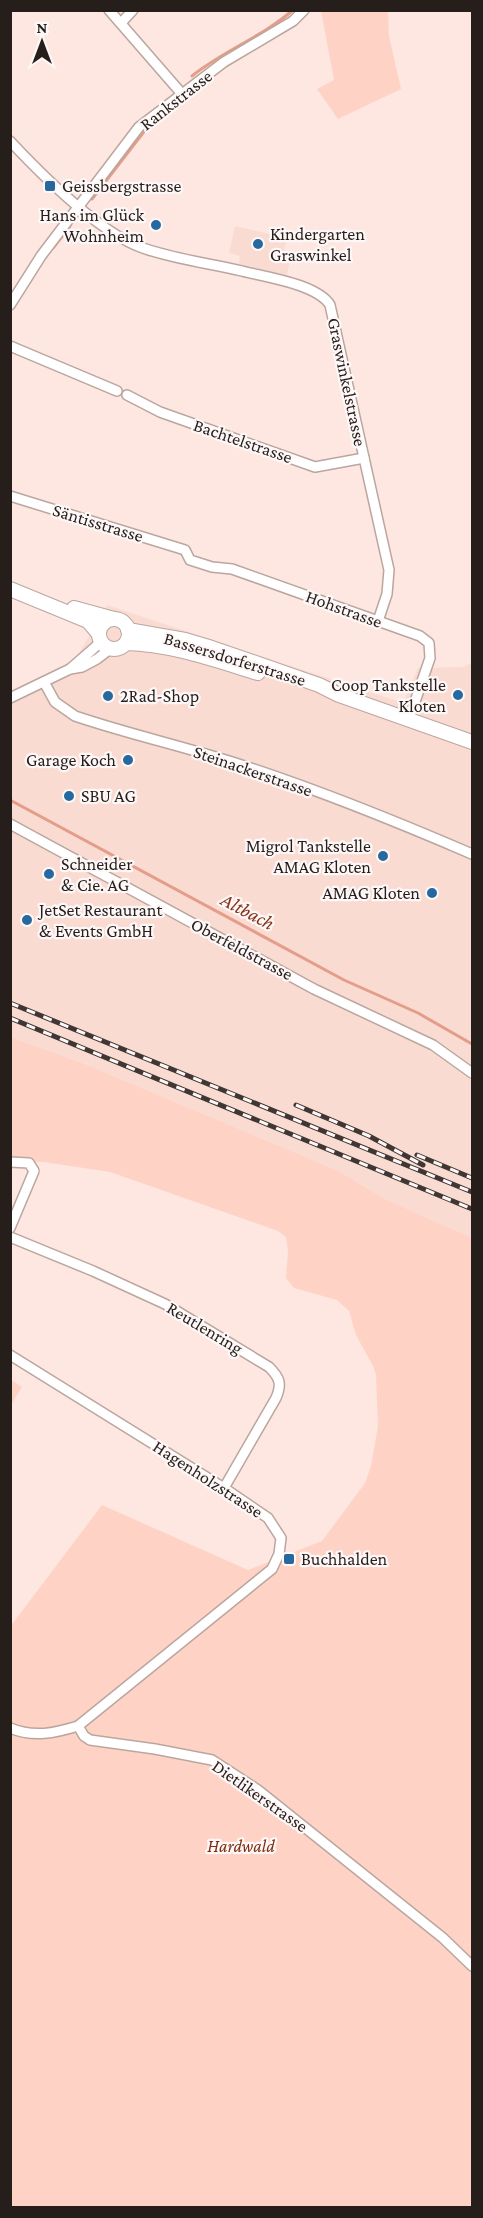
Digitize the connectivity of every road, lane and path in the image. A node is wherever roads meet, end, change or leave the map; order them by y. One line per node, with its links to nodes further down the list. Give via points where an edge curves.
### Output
1 (109, 10): 4 (street)
2 (134, 10): 4 (street)
3 (304, 10): 5 (street, Rankstrasse)
4 (121, 23): 5 (street)
5 (182, 94): 7 (street, Rankstrasse, via 139,126)
6 (10, 141): 7 (street)
7 (79, 206): 8 (street, Rankstrasse, via 41,255); 12 (street, Graswinkelstrasse, via 102,225 139,246 281,281 324,296 330,304)
8 (10, 305)
9 (10, 346): 10 (street)
10 (117, 391)
11 (127, 395): 12 (street, Bachtelstrasse, via 160,412 315,467)
12 (364, 458): 18 (street, Graswinkelstrasse, via 389,576)
13 (10, 496): 14 (street, Säntisstrasse)
14 (185, 550): 18 (street, Hohstrasse, via 190,560 232,569)
15 (10, 589): 16 (main road)
16 (37, 598): 17 (main road); 20 (main road, via 88,621)
17 (114, 619): 19 (main road, via 122,621); 20 (main road, via 104,623)
18 (378, 621): 23 (street, Hohstrasse, via 426,639 430,648)
19 (127, 637): 20 (main road, via 119,648); 23 (main road, Bassersdorferstrasse, via 339,695)
20 (103, 641): 21 (street, via 70,669)
21 (44, 682): 22 (street); 26 (street, Steinackerstrasse, via 55,702 75,716 232,762 396,822)
22 (10, 698)
23 (409, 719): 24 (main road, Bassersdorferstrasse)
24 (472, 742)
25 (10, 824): 27 (street, Oberfeldstrasse, via 314,989 433,1045)
26 (472, 855)
27 (472, 1073)
28 (10, 1162): 29 (street, via 29,1163 34,1172)
29 (10, 1228)
30 (10, 1237): 32 (street, Reutlenring, via 165,1304 269,1367 279,1377 276,1398)
31 (10, 1356): 32 (street, Hagenholzstrasse)
32 (224, 1488): 33 (street, Hagenholzstrasse, via 276,1527 281,1538 272,1569)
33 (78, 1726): 34 (street, via 33,1735); 35 (street, Dietlikerstrasse, via 90,1740 212,1760 275,1804 443,1938)
34 (10, 1728)
35 (472, 1966)

